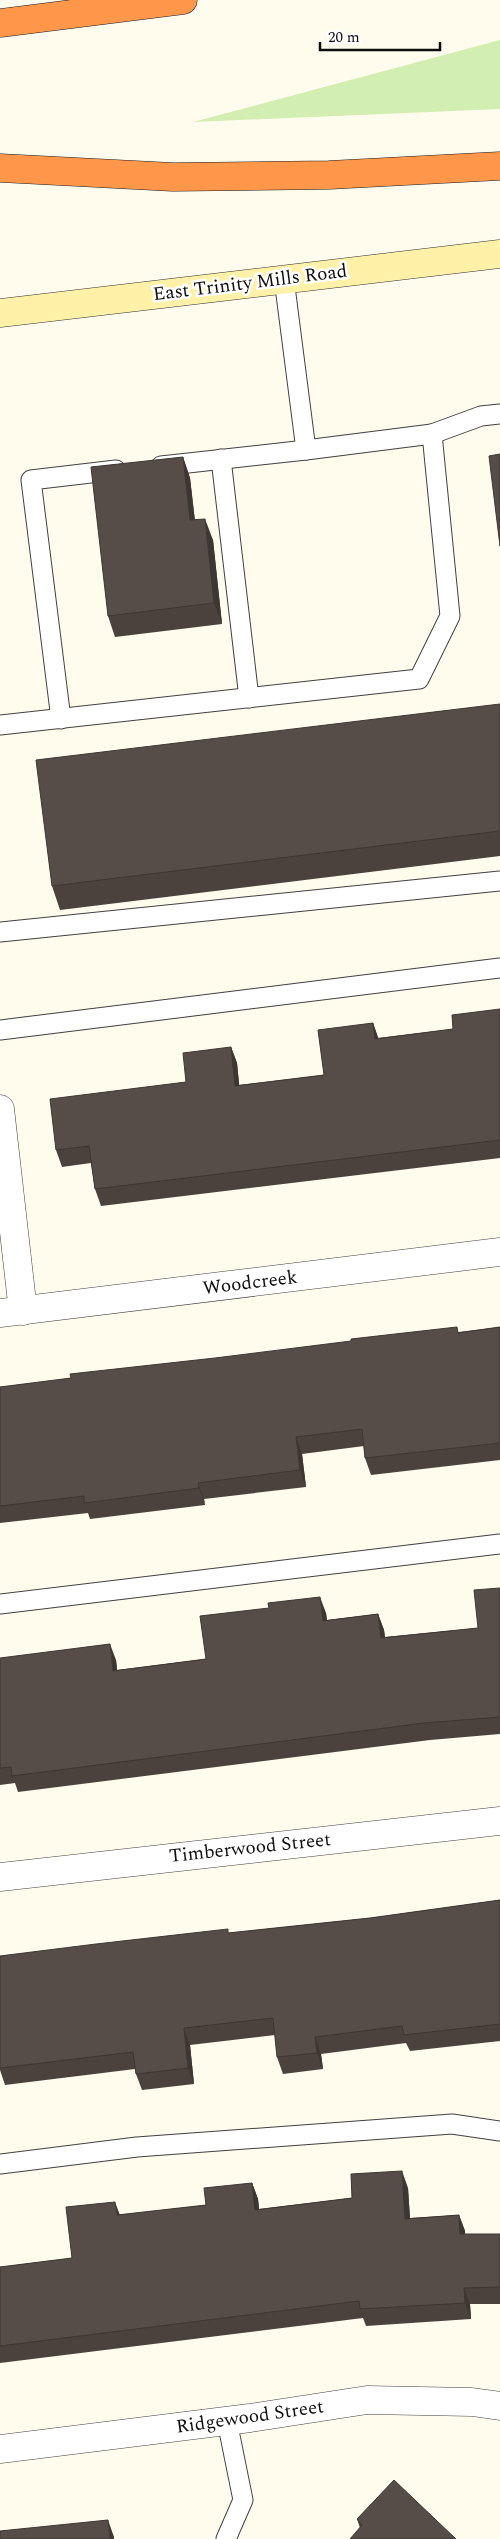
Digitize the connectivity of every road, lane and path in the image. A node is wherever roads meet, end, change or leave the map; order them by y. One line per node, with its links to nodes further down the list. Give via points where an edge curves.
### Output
1 (182, 0): 2 (highway)
2 (0, 23)
3 (500, 166): 4 (highway, via 329,175 173,177)
4 (0, 168)
5 (500, 254): 6 (main road, East Trinity Mills Road)
6 (284, 279): 7 (main road, East Trinity Mills Road); 10 (lane)
7 (0, 313)
8 (500, 414): 9 (lane, via 481,416)
9 (432, 434): 10 (lane); 12 (lane, via 450,616 419,679)
10 (306, 450): 11 (lane)
11 (221, 459): 12 (lane); 13 (lane, via 31,480)
12 (249, 698): 13 (lane)
13 (61, 719): 14 (lane)
14 (0, 725)
15 (500, 881): 16 (lane)
16 (0, 932)
17 (500, 968): 18 (lane)
18 (0, 1030)
19 (0, 1109): 21 (street)
20 (500, 1252): 21 (street, Woodcreek)
21 (12, 1312)
22 (500, 1544): 23 (lane)
23 (0, 1604)
24 (500, 1820): 25 (street, Timberwood Street)
25 (0, 1877)
26 (500, 2131): 27 (lane, via 452,2124 137,2147)
27 (0, 2164)
28 (500, 2406): 29 (street, Ridgewood Street, via 472,2402 367,2400)
29 (227, 2421): 30 (street, Ridgewood Street); 31 (lane, via 243,2500)
30 (0, 2449)
31 (226, 2539)

